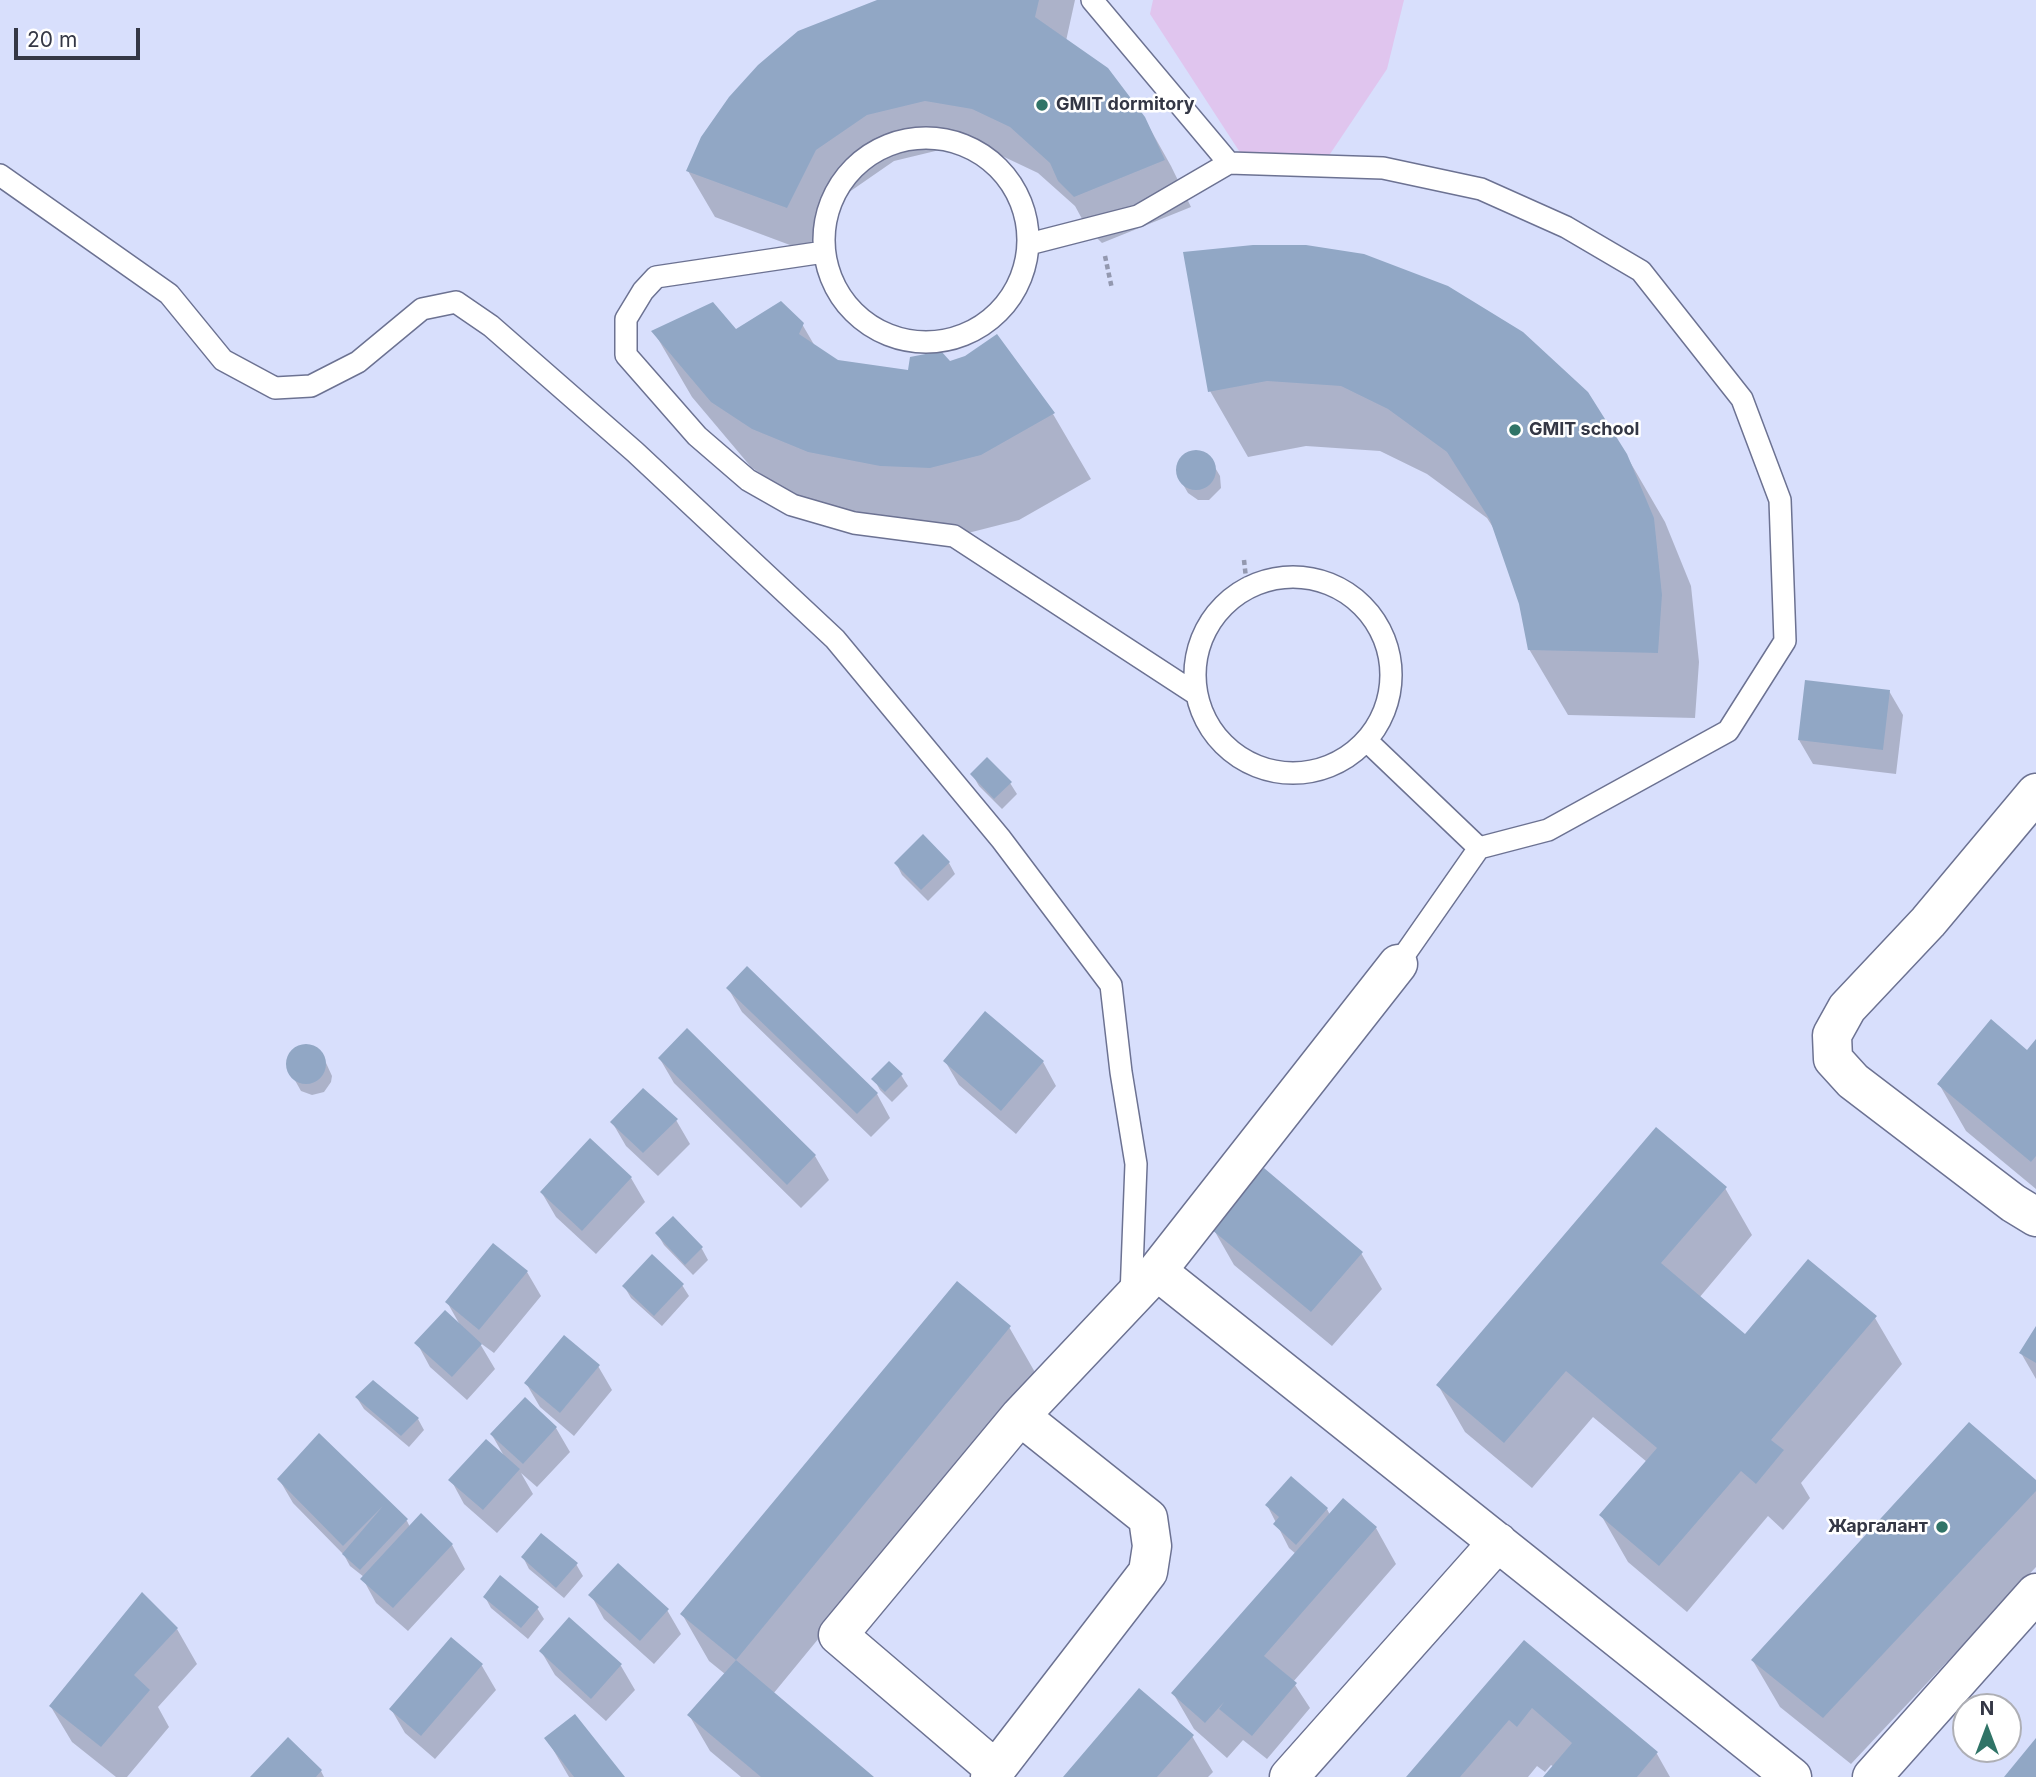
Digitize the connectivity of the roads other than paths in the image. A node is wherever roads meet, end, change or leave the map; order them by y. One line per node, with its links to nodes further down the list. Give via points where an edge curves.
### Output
1 (1092, 0): 2 (lane)
2 (1229, 163): 4 (lane, via 1138,216); 9 (lane, via 1382,168 1481,189 1566,226 1641,271 1742,400 1780,500 1785,641 1728,731 1548,830)
3 (0, 175): 13 (lane, via 169,294 223,360 275,388 311,386 358,362 422,309 456,302 491,326 635,452 835,639 1001,839 1111,985 1136,1164)
4 (1030, 244): 5 (lane, via 1023,277 1006,307 979,329 947,342 913,342 880,332 853,312 833,284); 5 (lane, via 1025,211 1010,180 986,156 956,141 922,137 889,144 860,162 838,187 825,218)
5 (824, 252): 6 (lane, via 656,277 626,319 626,355 696,436 748,480 793,505 854,523 954,536)
6 (1196, 694): 7 (lane, via 1207,724 1226,748 1252,765 1282,773 1313,772 1343,761); 7 (lane, via 1194,664 1202,634 1220,608 1247,587 1280,577 1314,578 1346,591 1372,614 1388,644 1392,678 1385,712)
7 (1367, 741): 9 (lane)
8 (2036, 793): 11 (street, via 1928,922 1847,1008 1832,1035 1833,1059 1853,1082)
9 (1479, 848): 10 (lane)
10 (1398, 964): 12 (street)
11 (2036, 1216)
12 (1157, 1271): 13 (street); 15 (street)
13 (1130, 1299): 14 (street)
14 (1020, 1416): 17 (street, via 1148,1518 1152,1546 1148,1572); 17 (street, via 838,1634)
15 (1498, 1542): 18 (street); 19 (street)
16 (2036, 1593): 20 (street)
17 (993, 1773)
18 (1289, 1777)
19 (1792, 1777)
20 (1872, 1777)

